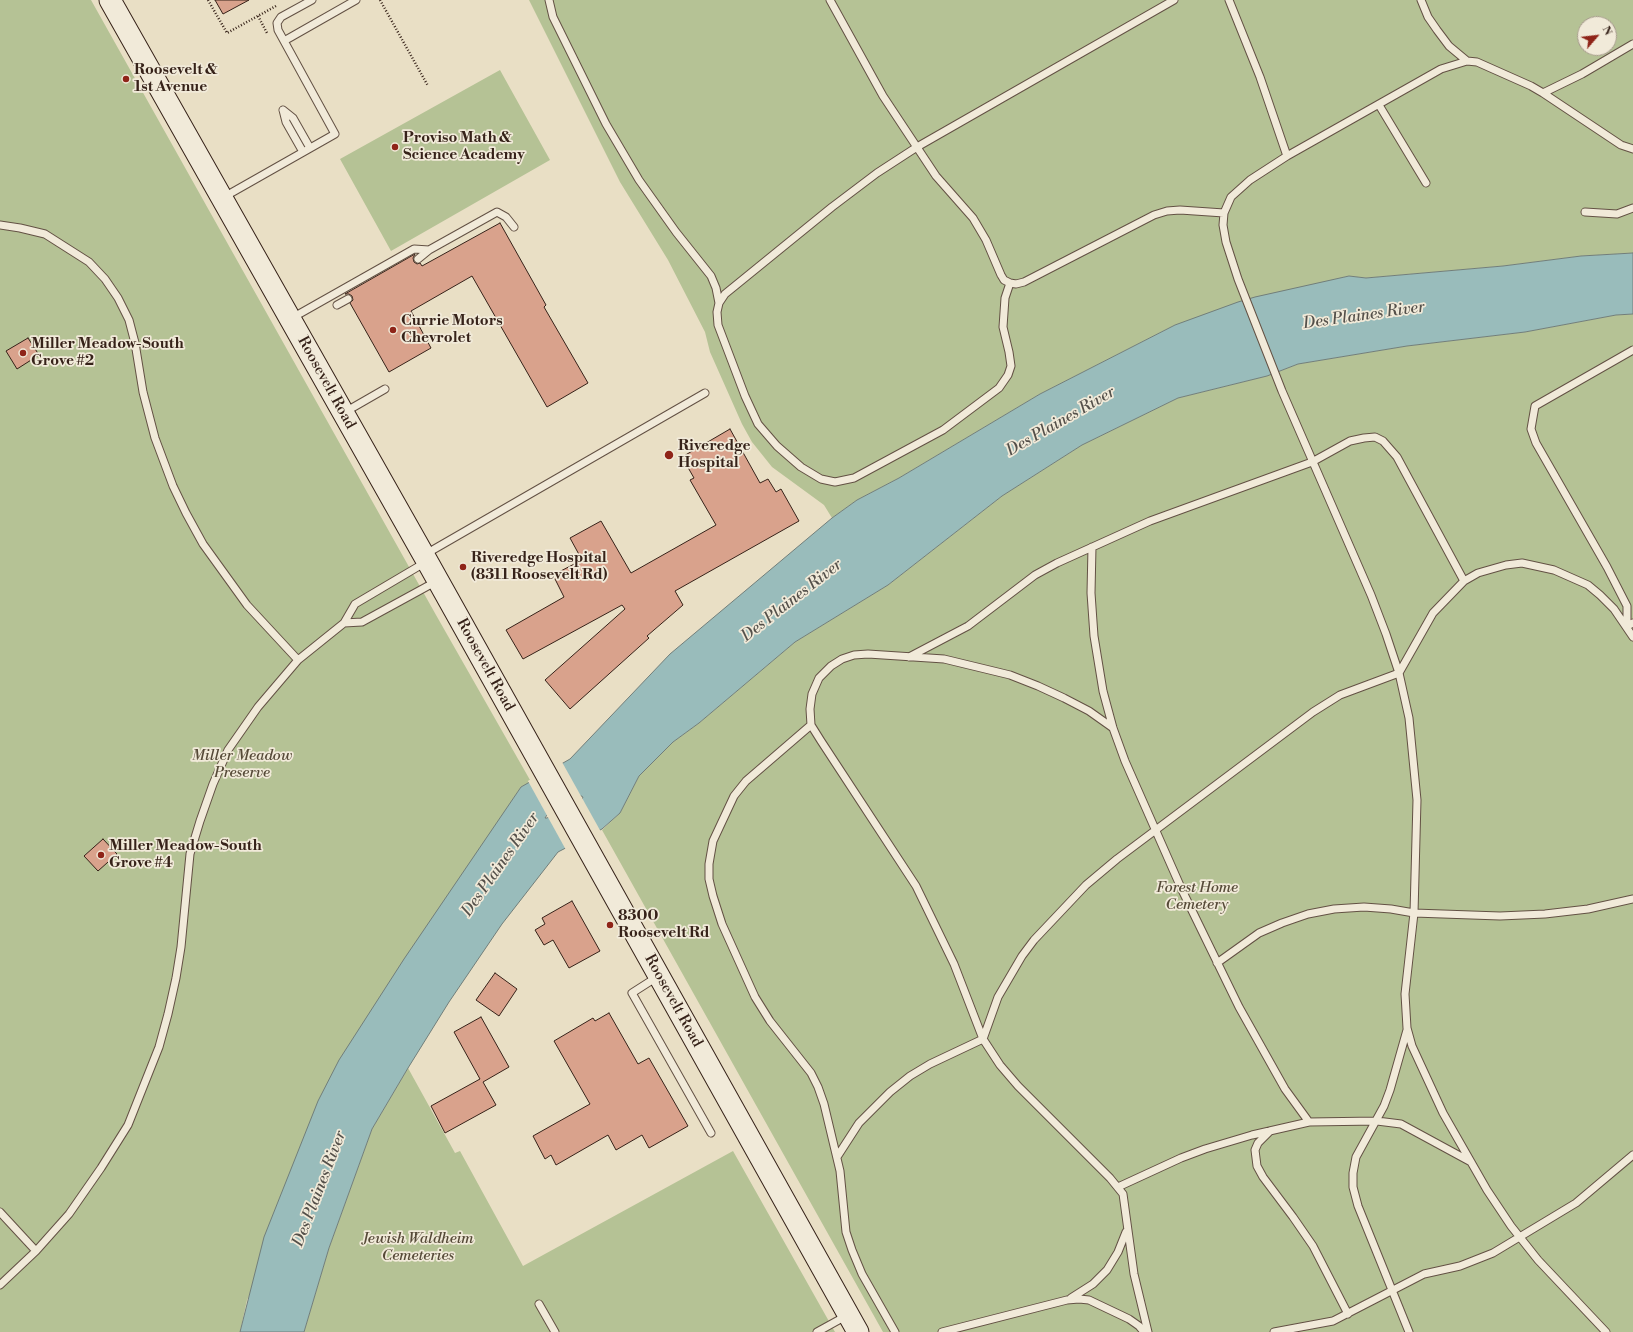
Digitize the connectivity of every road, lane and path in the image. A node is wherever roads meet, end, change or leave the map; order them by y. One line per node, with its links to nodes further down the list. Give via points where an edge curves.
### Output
1 (110, 0): 24 (main road, Roosevelt Road)
2 (208, 0): 11 (path, via 227,33)
3 (312, 0): 12 (lane, via 281,18 278,30)
4 (356, 0): 12 (lane)
5 (380, 0): 15 (path)
6 (549, 0): 34 (lane, via 553,17 606,124 639,180 711,276)
7 (830, 0): 18 (lane, via 879,89)
8 (1174, 0): 18 (lane)
9 (1229, 0): 22 (lane)
10 (1421, 0): 14 (lane, via 1428,17 1449,46)
11 (281, 3)
12 (284, 41): 19 (lane, via 335,134)
13 (1633, 44): 16 (lane)
14 (1467, 61): 16 (lane, via 1486,65); 17 (lane, via 1442,69)
15 (428, 86)
16 (1543, 93): 20 (lane, via 1621,145)
17 (1379, 105): 22 (lane); 23 (lane)
18 (917, 147): 32 (lane, via 936,176 973,218 1001,275); 34 (lane, via 876,173 832,207 725,294)
19 (310, 148): 21 (lane); 21 (lane, via 293,118 283,110 286,122)
20 (1633, 148)
21 (303, 152): 24 (lane)
22 (1288, 156): 27 (lane, via 1239,189 1231,197)
23 (1426, 183)
24 (222, 198): 36 (main road, Roosevelt Road)
25 (1633, 208): 26 (lane, via 1616,214)
26 (1585, 212)
27 (1224, 213): 32 (lane, via 1180,210 1154,215 1024,282); 41 (lane, via 1226,242 1238,279)
28 (0, 225): 50 (lane, via 45,234 89,262 105,279 129,320 155,438 186,513 203,544 247,605)
29 (514, 227): 30 (lane, via 506,217 497,212)
30 (430, 250): 31 (lane); 36 (lane, via 414,249)
31 (418, 260)
32 (1010, 283): 34 (lane, via 1005,298 1003,327 1011,366 999,388 943,430 854,478 835,482 821,479 801,467 777,446 758,424 718,325)
33 (348, 299): 35 (lane)
34 (719, 303)
35 (337, 305)
36 (291, 319): 40 (main road, Roosevelt Road)
37 (1633, 350): 47 (lane, via 1535,406 1531,429 1536,443 1627,606)
38 (385, 389): 40 (lane)
39 (705, 392): 43 (lane)
40 (343, 414): 43 (main road, Roosevelt Road)
41 (1312, 462): 42 (lane, via 1150,520); 45 (lane, via 1350,441 1375,437 1383,441 1397,457); 51 (lane, via 1371,595)
42 (1092, 547): 49 (lane, via 1035,575 968,626); 53 (lane, via 1090,593 1094,636 1103,691)
43 (425, 558): 44 (main road, Roosevelt Road); 46 (lane, via 355,604)
44 (438, 580): 46 (lane, via 362,622); 58 (main road, Roosevelt Road)
45 (1464, 581): 47 (lane, via 1478,573 1522,563 1554,570 1588,585); 51 (lane, via 1433,613)
46 (344, 624): 50 (lane)
47 (1630, 625): 48 (lane)
48 (1633, 637)
49 (908, 657): 52 (lane, via 854,655 831,666 819,678 812,694); 53 (lane, via 944,659 1010,675 1064,698)
50 (298, 660): 72 (lane, via 258,707 228,750 213,784 190,854 180,955 168,1014 159,1047 128,1125 69,1214)
51 (1399, 673): 54 (lane, via 1340,695 1324,704); 56 (lane, via 1409,718 1417,800)
52 (811, 725): 60 (lane, via 916,886 954,964); 66 (lane, via 746,781 734,796 713,841 709,879 722,924 755,997 770,1021 811,1073 818,1087)
53 (1113, 728): 54 (lane)
54 (1156, 831): 57 (lane); 60 (lane, via 1086,885 1034,940 998,997)
55 (1633, 899): 56 (lane, via 1588,909 1545,914 1500,916)
56 (1414, 913): 57 (lane, via 1391,908 1364,907 1308,914 1258,933); 59 (lane, via 1406,994)
57 (1217, 963): 62 (lane, via 1285,1089)
58 (659, 976): 64 (lane, via 632,993); 78 (main road, Roosevelt Road)
59 (1407, 1028): 61 (lane, via 1390,1090); 67 (lane, via 1420,1065 1443,1113)
60 (983, 1039): 66 (lane, via 930,1064 890,1092 859,1123); 68 (lane, via 1018,1086)
61 (1377, 1121): 62 (lane); 67 (lane, via 1401,1124); 74 (lane, via 1356,1157 1353,1187 1358,1206)
62 (1309, 1122): 63 (lane)
63 (1272, 1130): 68 (lane, via 1205,1149); 77 (lane, via 1258,1143 1255,1150 1257,1166 1262,1177 1314,1246)
64 (711, 1133)
65 (1633, 1155): 71 (lane, via 1576,1203)
66 (837, 1157): 81 (lane, via 846,1232 862,1274)
67 (1472, 1162): 71 (lane, via 1487,1190)
68 (1118, 1187): 70 (lane, via 1123,1194)
69 (0, 1212): 72 (lane)
70 (1127, 1230): 75 (lane, via 1107,1270 1093,1284); 84 (lane, via 1134,1274)
71 (1520, 1237): 74 (lane, via 1494,1253 1460,1266 1424,1274); 87 (lane, via 1538,1260)
72 (36, 1251): 73 (lane)
73 (0, 1285)
74 (1392, 1290): 77 (lane); 86 (lane)
75 (1067, 1300): 82 (lane); 83 (lane, via 1089,1300 1129,1319)
76 (539, 1304): 79 (lane)
77 (1348, 1314): 85 (lane, via 1333,1321)
78 (853, 1323): 80 (lane)
79 (556, 1332)
80 (817, 1332)
81 (895, 1332)
82 (942, 1332)
83 (1144, 1332)
84 (1148, 1332)
85 (1274, 1332)
86 (1409, 1332)
87 (1606, 1332)

